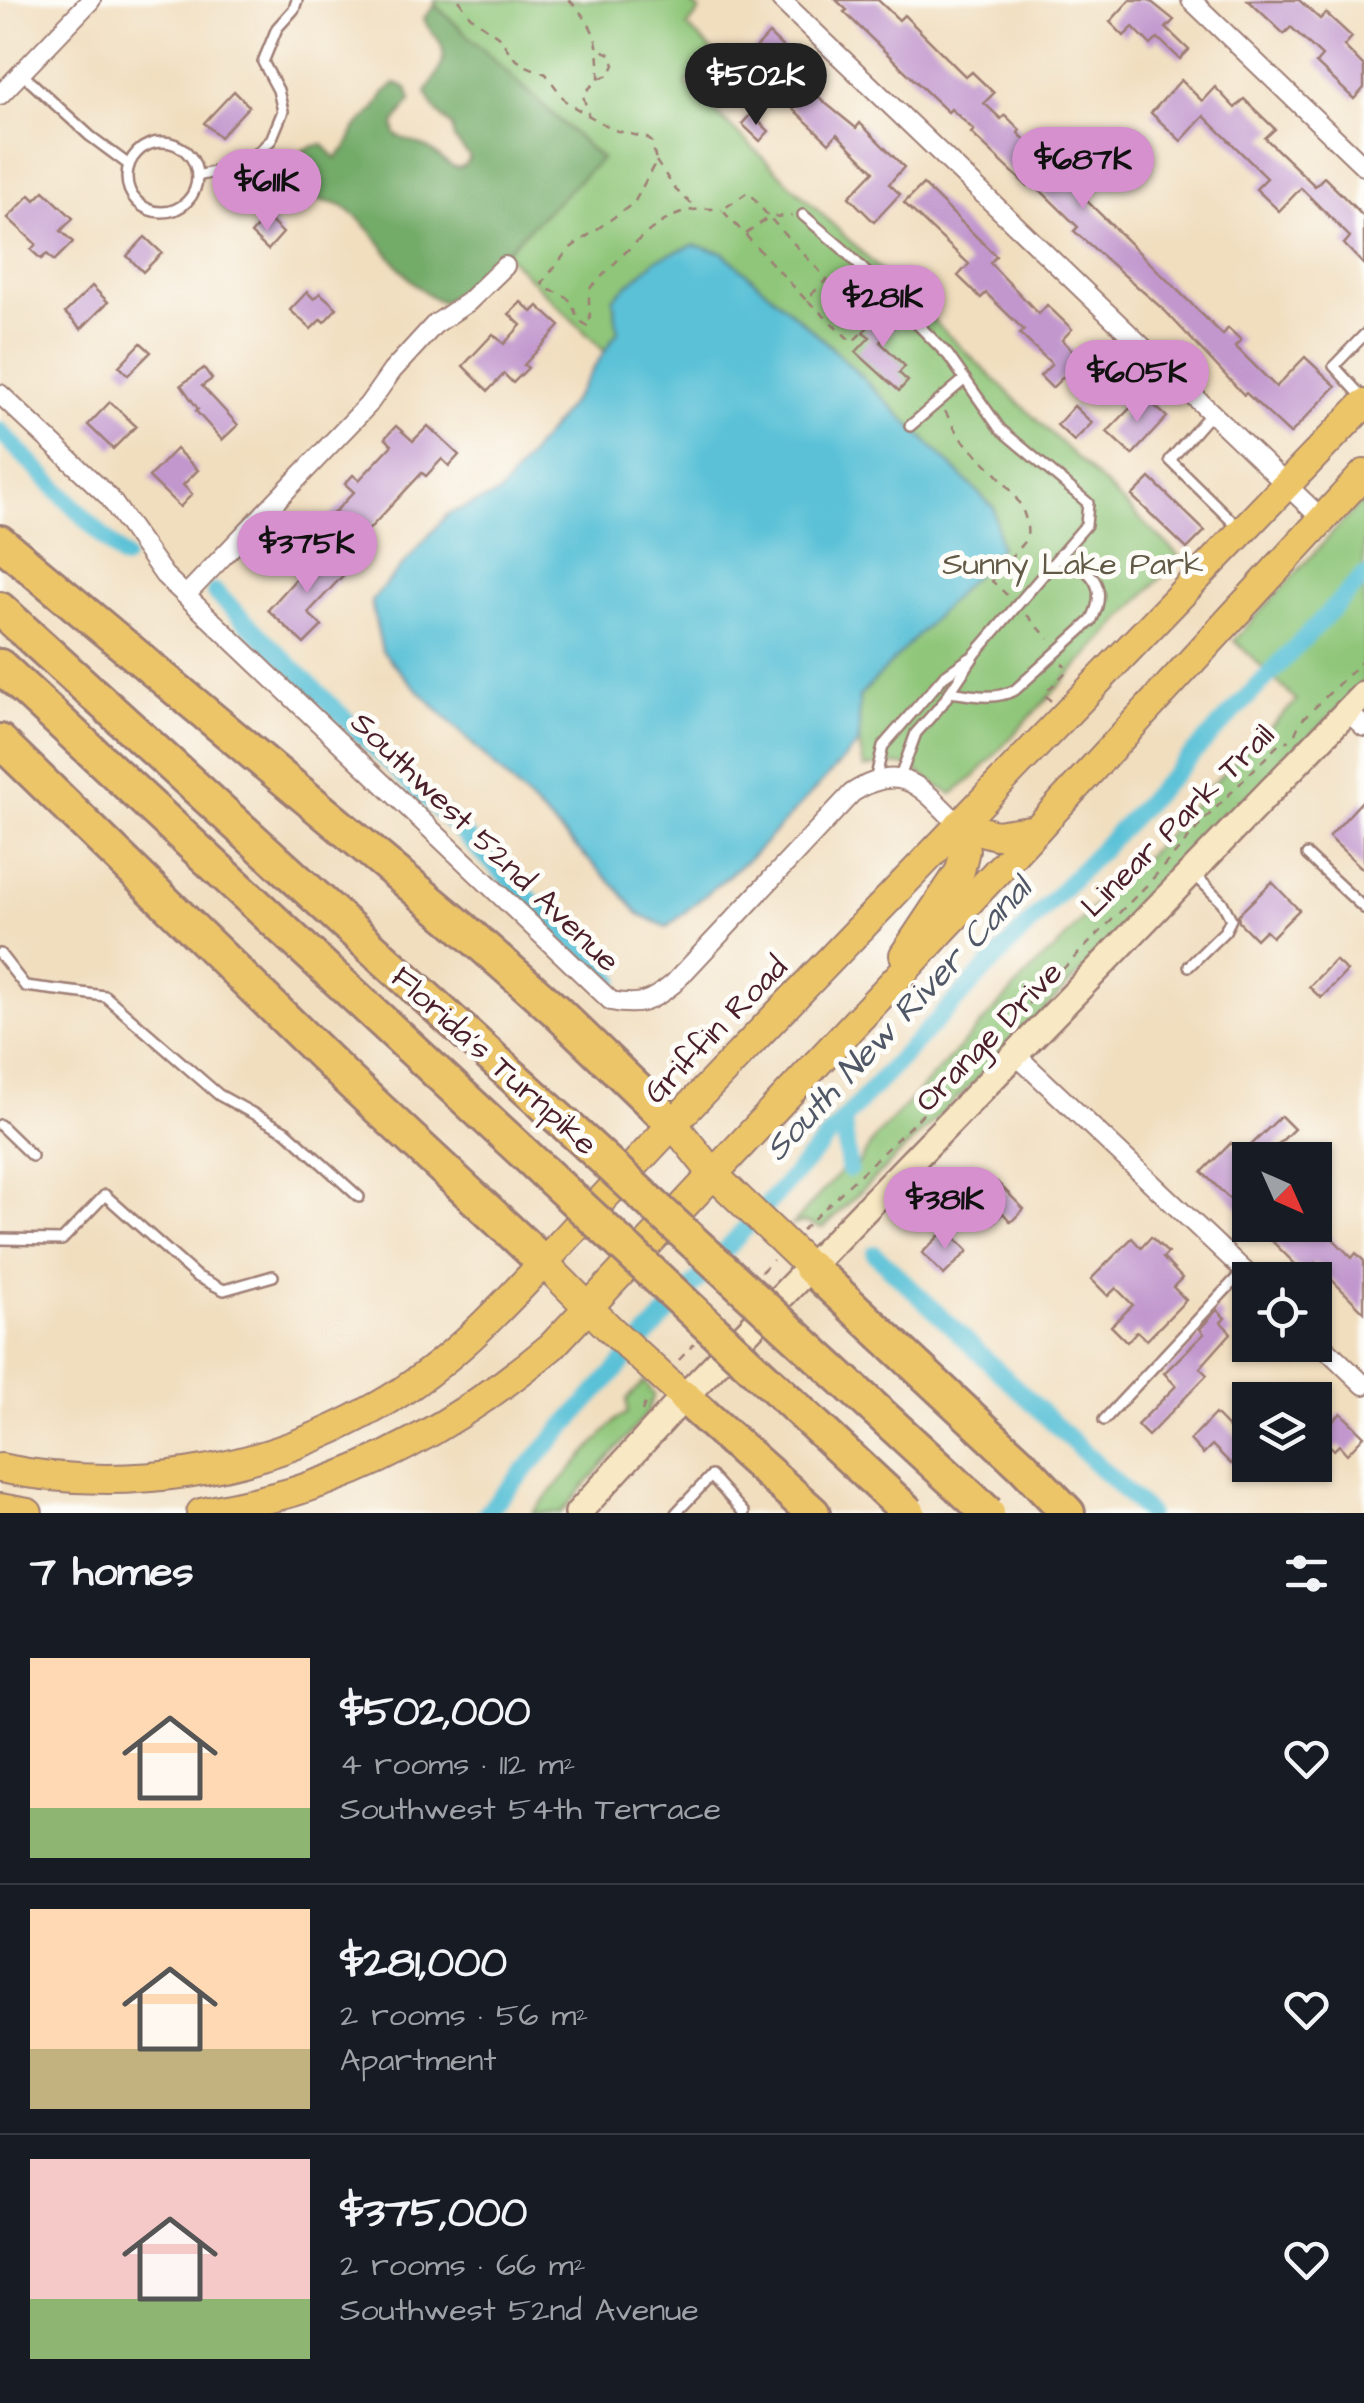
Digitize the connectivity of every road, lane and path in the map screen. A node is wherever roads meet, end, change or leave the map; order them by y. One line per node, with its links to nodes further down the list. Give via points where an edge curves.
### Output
1 (91, 0): 8 (street)
2 (297, 0): 15 (lane, via 263,62 283,111 271,140 245,166)
3 (459, 0): 11 (path, via 513,57 546,74 567,103)
4 (569, 0): 7 (path, via 595,33)
5 (781, 0): 31 (street)
6 (1191, 0): 14 (street)
7 (600, 51): 9 (path); 9 (path, via 610,54 614,66)
8 (21, 73): 10 (street); 13 (lane)
9 (599, 78): 11 (path, via 582,95)
10 (0, 94)
11 (588, 115): 12 (path, via 647,138)
12 (656, 162): 16 (path); 16 (path, via 634,203 557,260 542,282 546,289 572,302 589,326 590,287 659,222)
13 (129, 165): 15 (lane, via 148,145 174,144 186,152); 15 (lane, via 138,203 163,212 188,201)
14 (1364, 166)
15 (197, 176)
16 (697, 208): 17 (path)
17 (722, 210): 19 (path, via 748,192); 20 (path)
18 (803, 215): 19 (path); 27 (lane)
19 (769, 217): 20 (path); 22 (path)
20 (746, 234): 23 (path)
21 (505, 266): 39 (street, via 434,325 368,405)
22 (827, 279): 23 (path); 24 (path, via 871,314)
23 (806, 300): 25 (path, via 852,342)
24 (882, 312)
25 (869, 326)
26 (1364, 335): 30 (lane, via 1334,366)
27 (965, 379): 29 (lane); 38 (lane, via 1000,430 1088,504 1086,525)
28 (0, 394): 39 (street, Southwest 52nd Avenue, via 108,496)
29 (939, 401): 32 (lane); 40 (path, via 958,435 1012,493 1026,521 1027,538 992,581)
30 (1364, 401): 34 (main road, Griffin Road)
31 (1212, 412): 34 (street); 36 (lane, via 1170,460)
32 (910, 426)
33 (1364, 474): 35 (main road)
34 (1287, 484): 35 (street); 36 (main road, Griffin Road)
35 (1322, 519): 55 (main road)
36 (1242, 531): 54 (main road, Griffin Road)
37 (0, 542): 63 (highway, via 498,958)
38 (1060, 555): 44 (lane); 48 (lane, via 1094,578 1098,608 1091,621 1015,690 988,697)
39 (186, 595): 53 (street, Southwest 52nd Avenue, via 611,1002 633,1006 673,984 852,793)
40 (1008, 596)
41 (0, 608): 89 (highway, Florida's Turnpike, bridge)
42 (1021, 609): 43 (path)
43 (1057, 647)
44 (976, 654): 48 (lane); 53 (lane, via 944,676 884,746)
45 (1064, 655): 49 (path, via 1068,670 1044,694)
46 (1364, 659): 68 (path, Linear Park Trail, via 974,1066 810,1225)
47 (0, 666): 88 (highway, Florida's Turnpike, bridge)
48 (950, 692): 52 (lane, via 916,732)
49 (1052, 702)
50 (1358, 710): 57 (street, Orange Drive)
51 (0, 740): 70 (highway)
52 (900, 777): 53 (street); 54 (street)
53 (876, 778)
54 (960, 825): 55 (main road, via 996,835); 61 (main road, via 960,871); 63 (main road, Griffin Road)
55 (1037, 829): 61 (main road)
56 (1307, 855): 58 (lane)
57 (1192, 872): 60 (lane, via 1230,919); 62 (street, Orange Drive)
58 (1364, 908)
59 (0, 954): 67 (lane, via 25,986 105,996 219,1095 287,1132)
60 (1190, 966)
61 (875, 1004): 66 (main road)
62 (1015, 1054): 71 (street); 72 (street, Orange Drive)
63 (673, 1124): 66 (main road); 70 (main road, Griffin Road)
64 (0, 1125): 65 (lane)
65 (32, 1156)
66 (724, 1185): 68 (main road); 75 (main road)
67 (359, 1197)
68 (790, 1235): 72 (main road)
69 (0, 1239): 73 (lane, via 62,1240 105,1194 196,1276 224,1290)
70 (544, 1262): 75 (main road); 80 (main road, Griffin Road, via 457,1352 368,1412 305,1442 244,1462 153,1479 49,1478)
71 (1235, 1262)
72 (810, 1267): 78 (street, Orange Drive); 90 (highway)
73 (273, 1276)
74 (1232, 1292): 79 (lane)
75 (588, 1308): 78 (main road); 83 (main road, via 506,1385 405,1448 300,1490)
76 (1332, 1354): 77 (street)
77 (1364, 1385)
78 (684, 1397): 84 (street, Orange Drive); 87 (highway)
79 (1104, 1420)
80 (0, 1468)
81 (0, 1508): 82 (main road)
82 (28, 1513)
83 (202, 1513)
84 (578, 1513)
85 (676, 1513): 86 (lane, via 711,1476)
86 (744, 1513)
87 (812, 1513)
88 (909, 1513)
89 (988, 1513)
90 (1068, 1513)

